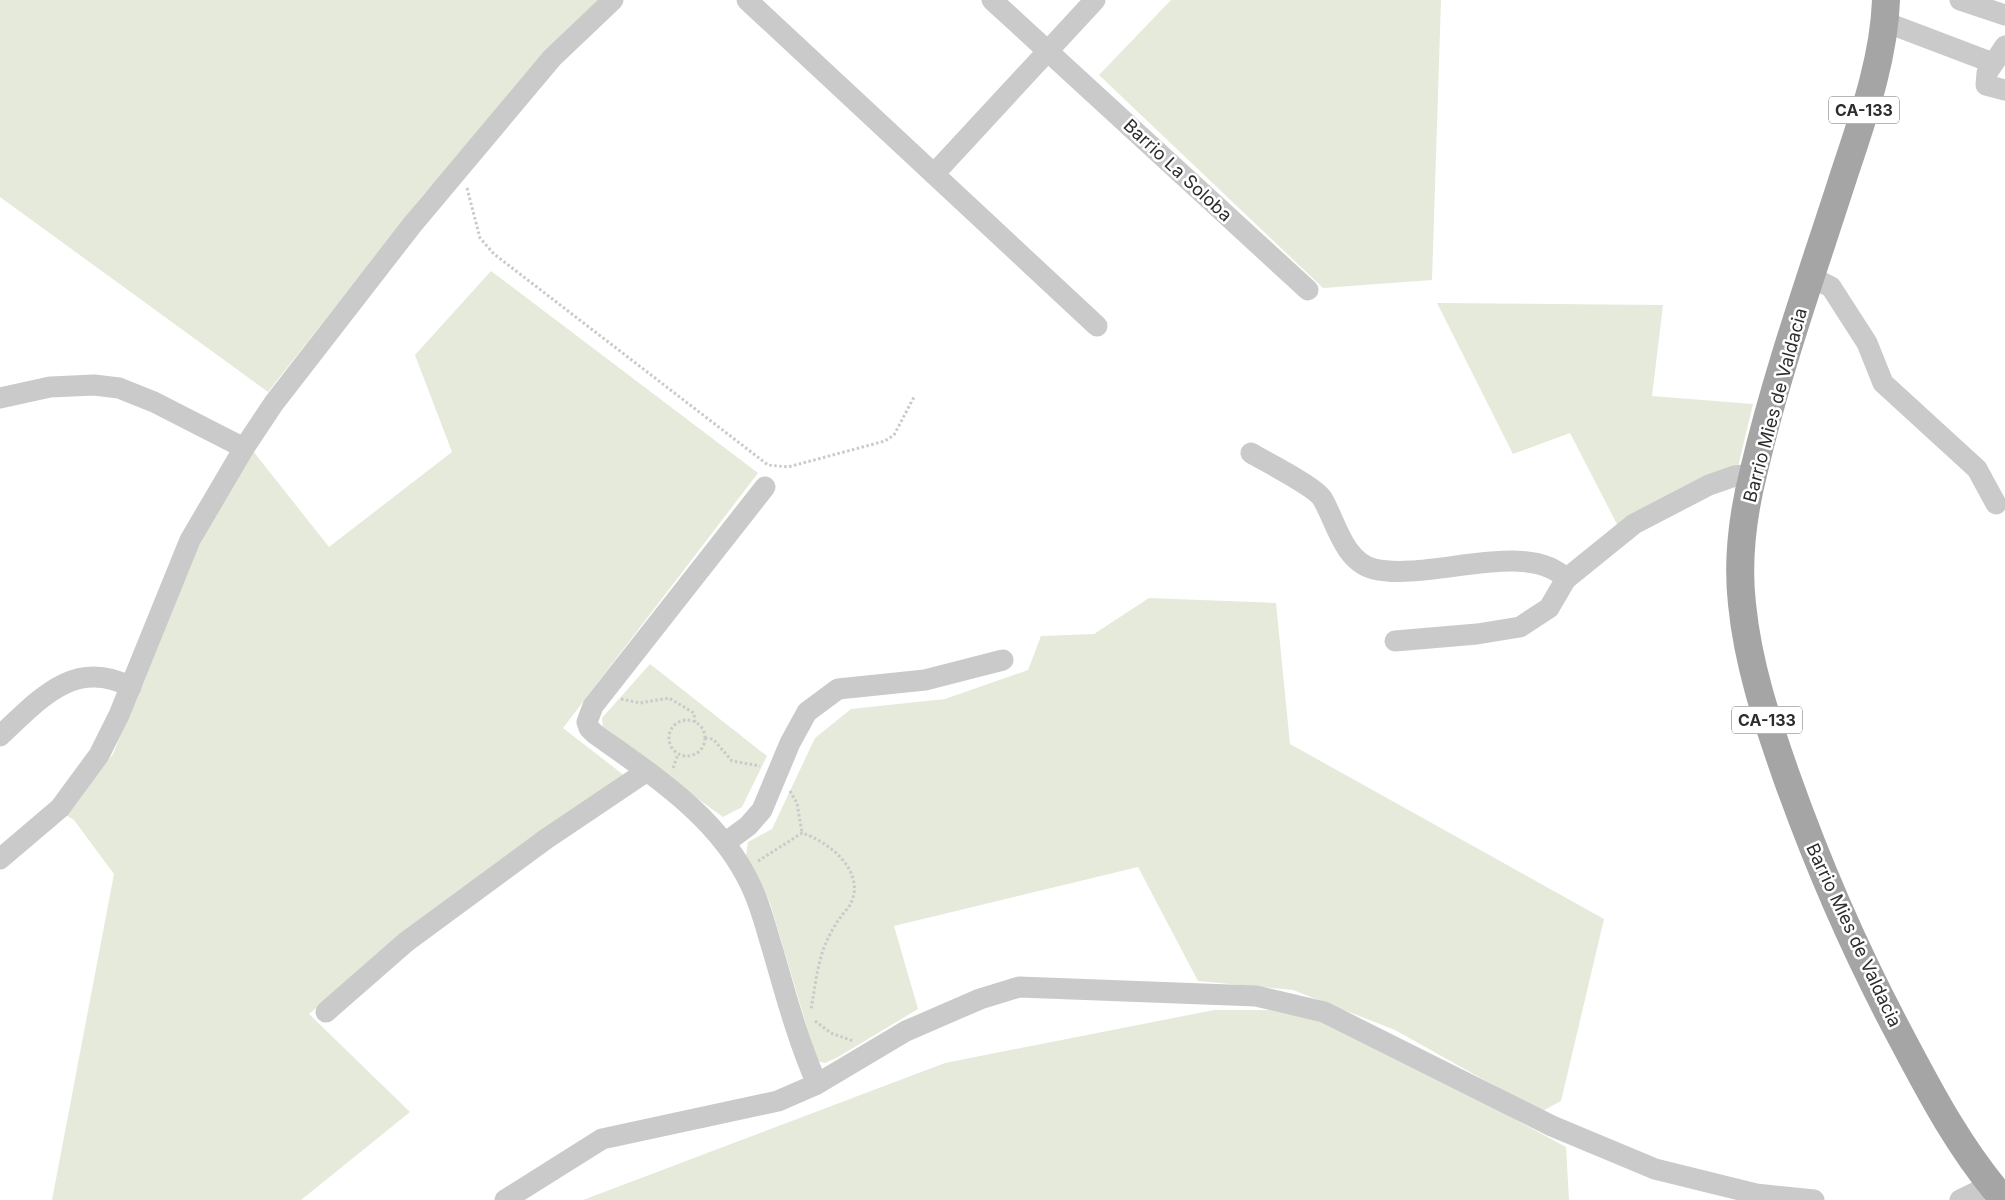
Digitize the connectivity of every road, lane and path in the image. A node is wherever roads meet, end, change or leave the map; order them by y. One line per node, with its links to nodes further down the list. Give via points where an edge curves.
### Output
1 (613, 0): 11 (street, via 552,58)
2 (747, 0): 12 (street)
3 (992, 0): 8 (street, Barrio La Soloba)
4 (1095, 0): 8 (street)
5 (1960, 0): 7 (street)
6 (1886, 11): 9 (street); 13 (main road, Barrio Mies de Valdacia / CA-133, via 1868,96)
7 (2005, 15)
8 (1048, 51): 12 (street); 14 (street, Barrio La Soloba)
9 (1999, 55): 10 (street, via 1987,73 1986,85)
10 (2005, 90)
11 (457, 171): 16 (path, via 470,195 480,238 490,250 768,465 788,467 885,441 894,435); 18 (street, via 320,342)
12 (934, 174): 15 (street)
13 (1811, 277): 20 (main road, Barrio Mies de Valdacia / CA-133); 22 (street, via 1830,287 1841,302 1867,343 1883,383 1977,469)
14 (1308, 290)
15 (1097, 326)
16 (914, 397)
17 (0, 398): 18 (street, via 50,388 94,385 119,388 154,402)
18 (244, 448): 26 (street, via 190,540)
19 (1252, 453): 23 (street, via 1321,496 1343,543 1359,562 1374,569 1415,571 1519,561 1536,562 1557,570)
20 (1753, 474): 23 (street, via 1734,476 1708,485 1634,524); 37 (main road, Barrio Mies de Valdacia / CA-133, via 1740,548 1741,602 1752,666 1767,722 1814,855 1868,975 1928,1089 1963,1147)
21 (765, 486): 27 (street)
22 (1996, 504)
23 (1566, 579): 24 (street, via 1548,608 1520,627)
24 (1395, 641)
25 (1003, 660): 31 (street, via 925,680 838,688 807,712 790,743 762,810 748,826)
26 (131, 687): 29 (street, via 118,680 80,676 47,693); 32 (street, via 99,755 60,808)
27 (601, 696): 28 (path, via 640,703 670,698 694,713); 30 (street, via 587,717 589,728)
28 (695, 722): 28 (path, via 677,723 669,733 670,745 678,754 690,756 704,745 704,732)
29 (0, 736)
30 (647, 771): 31 (street, via 690,805); 34 (street, via 546,839 406,942)
31 (725, 843): 33 (street)
32 (0, 858)
33 (742, 868): 35 (path, via 783,847 802,833 818,838 843,858 854,890 851,903 824,947 809,1017 831,1033); 36 (street, via 752,886 803,1052)
34 (326, 1012)
35 (877, 1049): 36 (street); 39 (street, via 906,1031 972,1002 1019,987 1256,996 1324,1012 1552,1126 1655,1169 1756,1194)
36 (817, 1084): 38 (street, via 778,1102 602,1139)
37 (1997, 1193): 40 (street)
38 (505, 1200)
39 (1814, 1200)
40 (1960, 1200)

